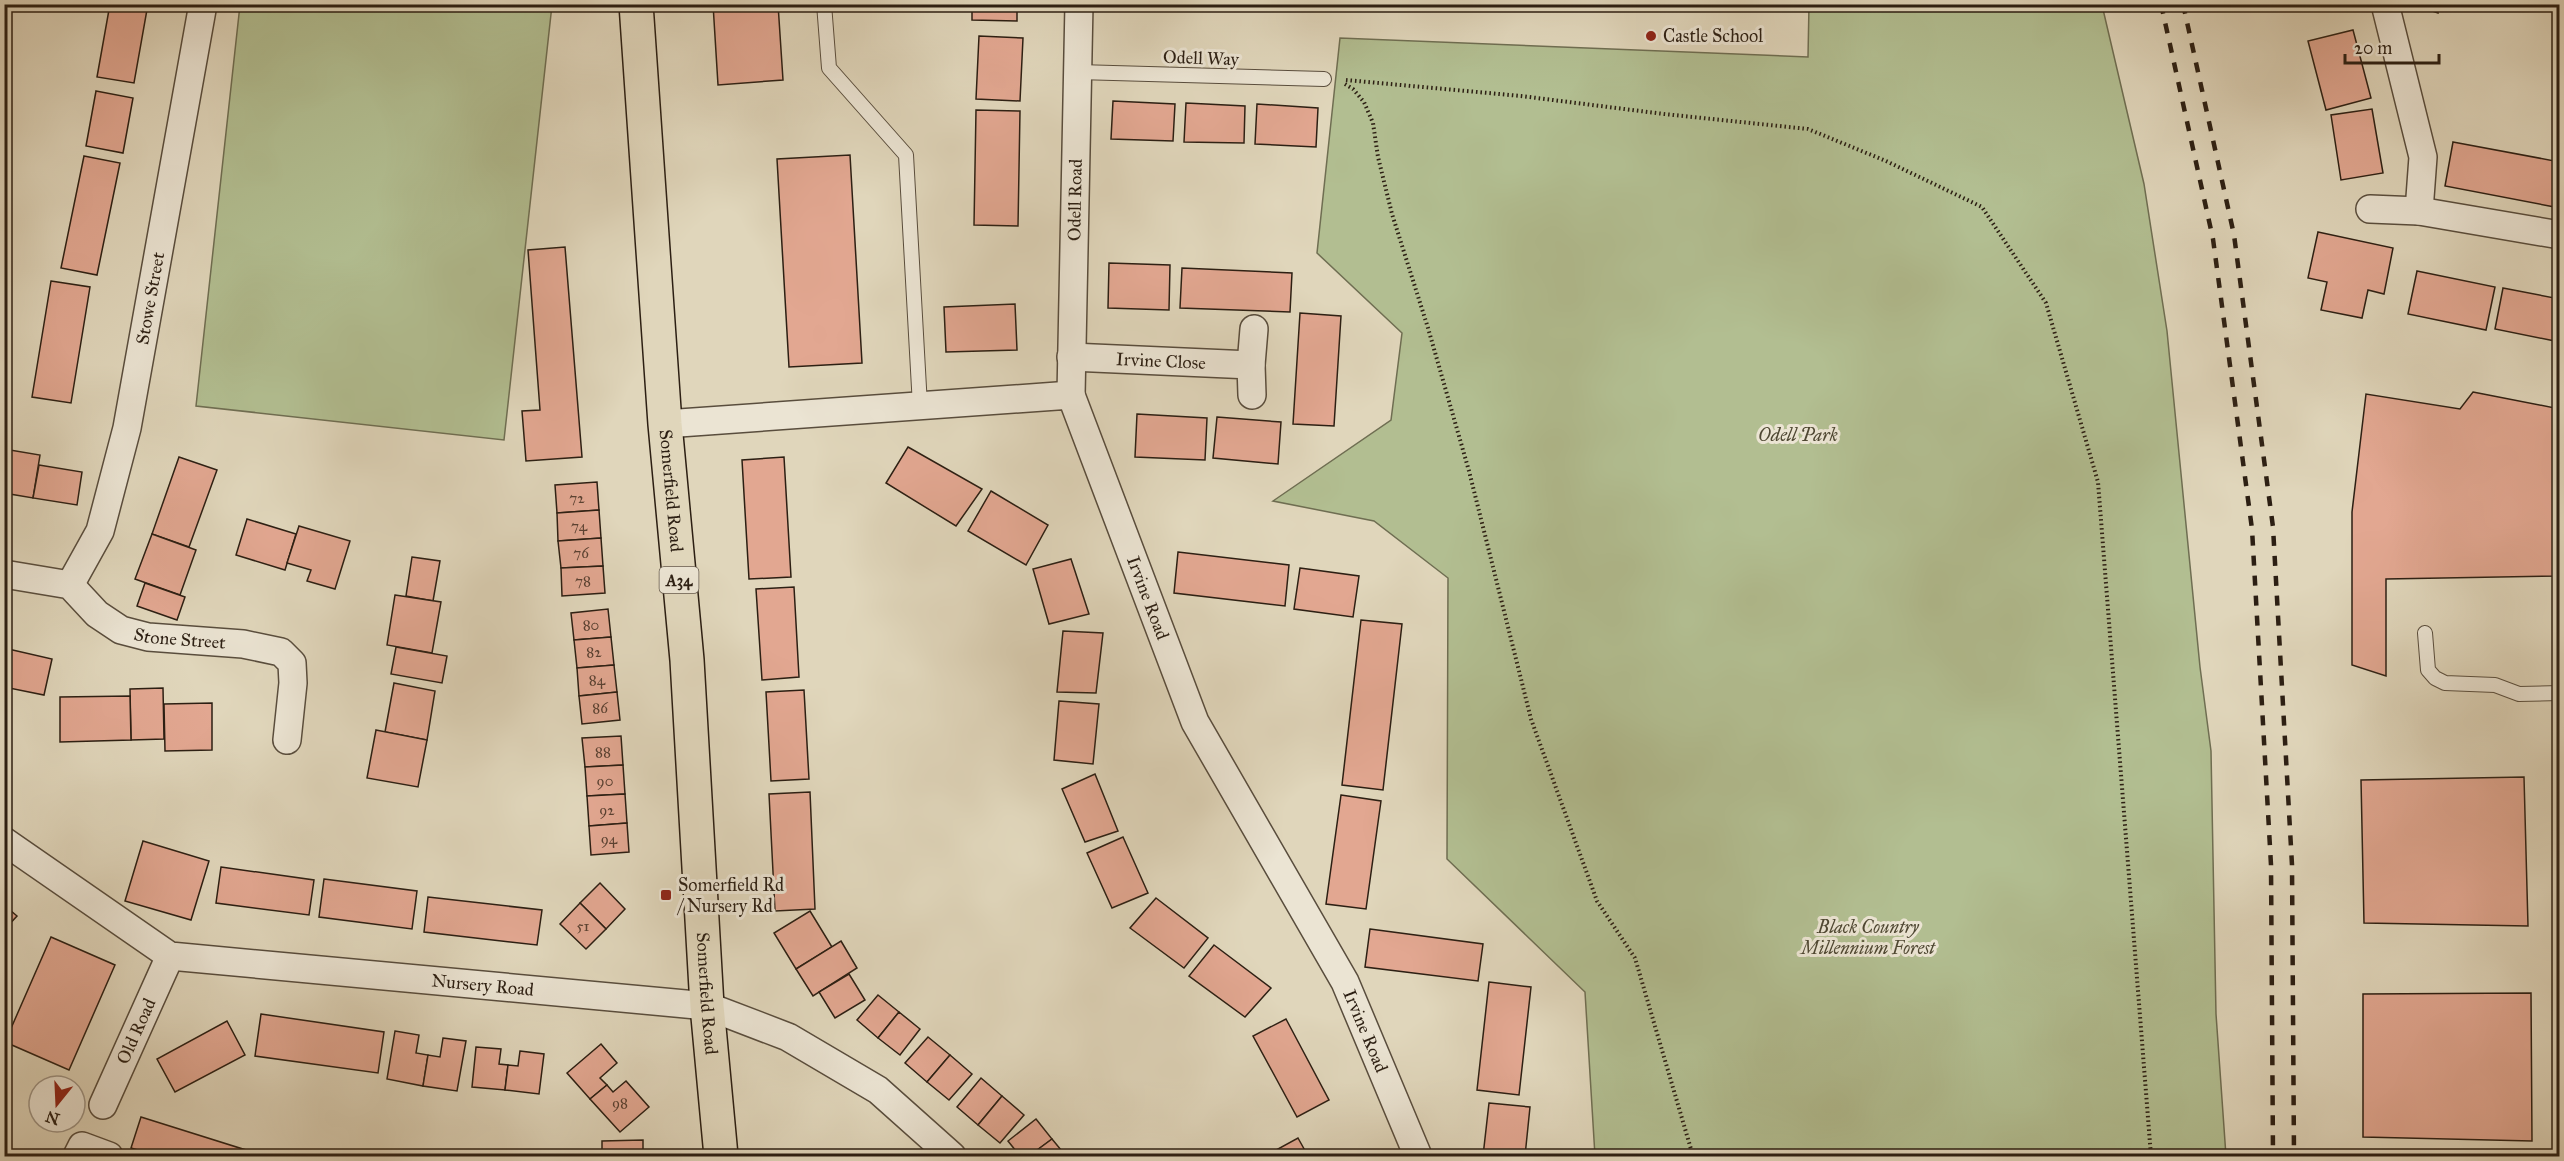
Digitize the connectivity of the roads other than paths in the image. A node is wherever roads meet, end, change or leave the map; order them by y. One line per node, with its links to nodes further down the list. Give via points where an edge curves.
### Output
1 (203, 4): 19 (street, Stowe Street, via 127,428 100,531)
2 (636, 4): 17 (highway, Somerfield Road / A34)
3 (824, 4): 16 (lane, via 829,68 906,155)
4 (1079, 4): 6 (street, Odell Road)
5 (2385, 4): 9 (street, via 2423,157)
6 (1078, 72): 7 (lane, Odell Way); 12 (street, Odell Road)
7 (1324, 79)
8 (2370, 209): 9 (street)
9 (2419, 211): 10 (street)
10 (2559, 235)
11 (1254, 329): 13 (street)
12 (1071, 357): 13 (street, Irvine Close); 14 (street, Odell Road)
13 (1251, 365): 15 (street)
14 (1071, 395): 16 (street); 31 (street, Irvine Road, via 1195,722 1345,982)
15 (1252, 395)
16 (920, 406): 17 (street)
17 (665, 424): 25 (highway, Somerfield Road / A34, via 687,660)
18 (4, 574): 19 (street)
19 (70, 585): 22 (street, Stone Street, via 97,614 121,630 148,637 243,644 281,652 292,663)
20 (2426, 633): 21 (lane, via 2428,670 2445,683 2495,685 2519,694)
21 (2559, 693)
22 (287, 740)
23 (4, 841): 24 (street, Nursery Road)
24 (170, 956): 25 (street, Nursery Road); 26 (street, Old Road)
25 (707, 1006): 29 (highway, Somerfield Road / A34); 30 (street, Nursery Road, via 789,1037 878,1090)
26 (102, 1105)
27 (80, 1151): 28 (street)
28 (109, 1156)
29 (721, 1156)
30 (952, 1156)
31 (1418, 1156)

